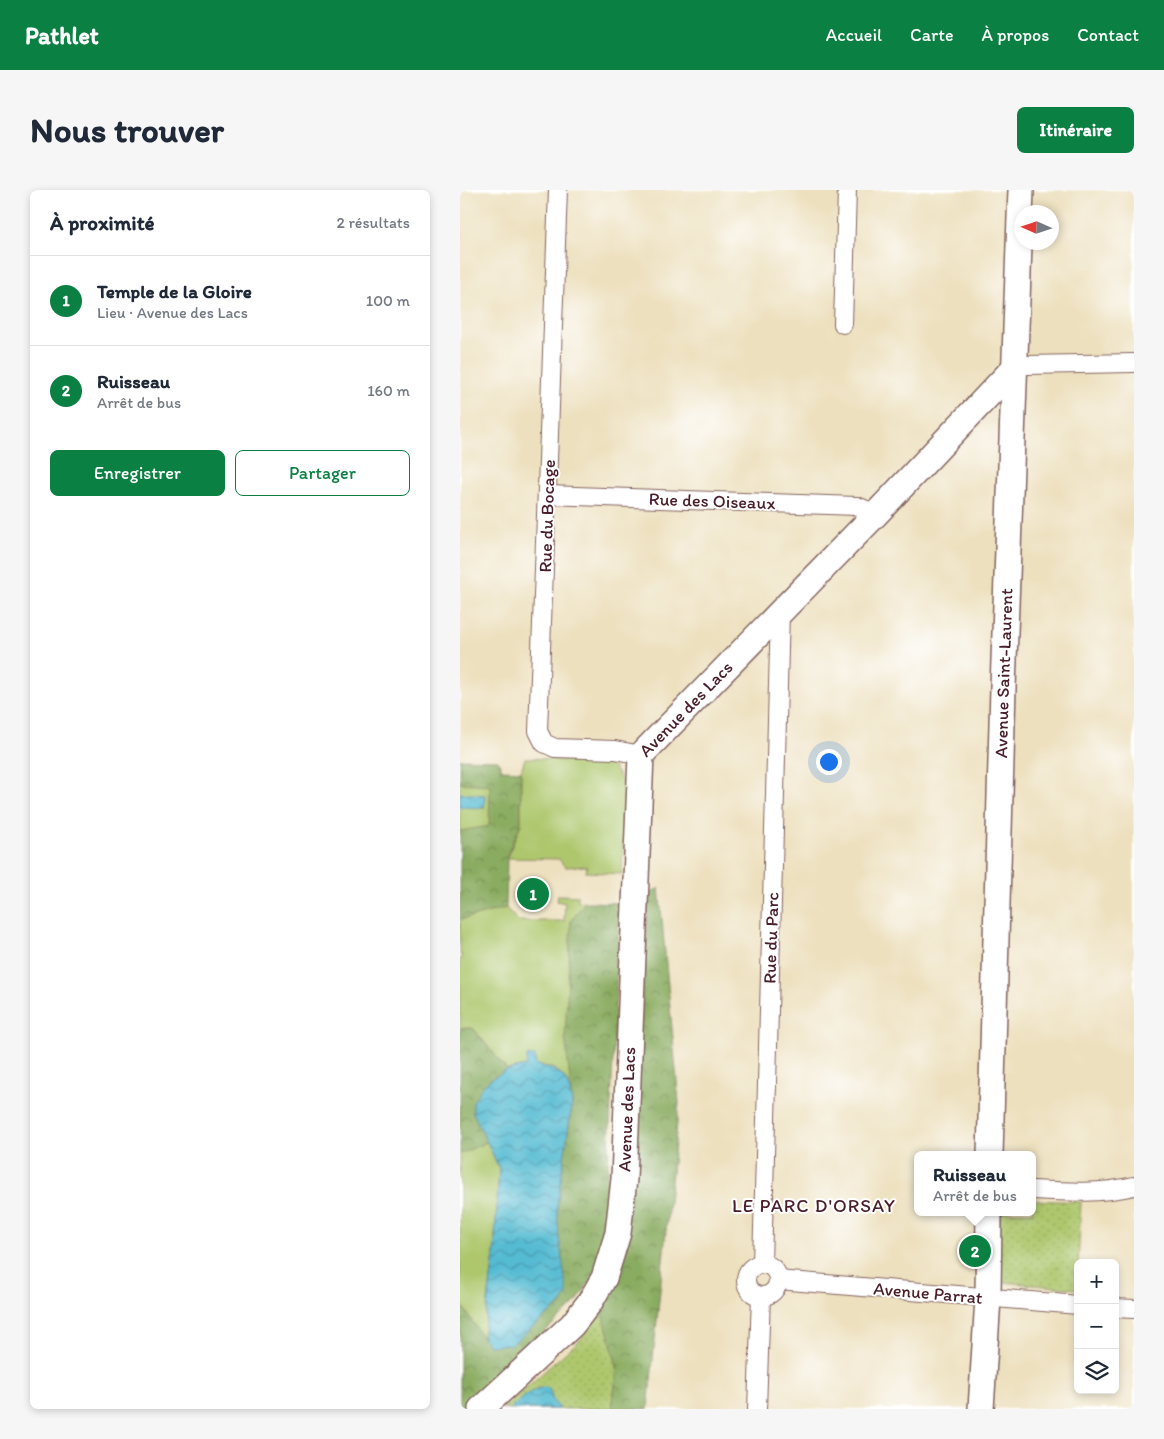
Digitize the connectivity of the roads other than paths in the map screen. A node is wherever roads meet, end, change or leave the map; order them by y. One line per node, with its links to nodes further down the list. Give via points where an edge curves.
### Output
1 (558, 190): 7 (street, Rue du Bocage)
2 (847, 190): 4 (street)
3 (1021, 190): 6 (street, Avenue Saint-Laurent)
4 (843, 324)
5 (1134, 363): 6 (street, via 1026,365)
6 (1014, 369): 8 (street, Avenue des Lacs); 11 (street, Avenue Saint-Laurent)
7 (548, 496): 8 (street, Rue des Oiseaux, via 857,506); 10 (street, Rue du Bocage, via 538,732 544,743 555,748 614,750)
8 (876, 514): 9 (street, Avenue des Lacs)
9 (780, 612): 10 (street, Avenue des Lacs); 15 (street, Rue du Parc)
10 (641, 755): 22 (street, Avenue des Lacs, via 624,1179 618,1233 604,1278 590,1302 572,1325)
11 (990, 1151)
12 (1134, 1186): 13 (street, via 1090,1192)
13 (1036, 1190)
14 (989, 1216): 18 (street)
15 (762, 1264): 16 (street, via 771,1267); 17 (street, via 752,1267 746,1280 748,1289)
16 (778, 1280): 17 (street, via 775,1289); 18 (street, Avenue Parrat)
17 (761, 1296): 23 (street)
18 (988, 1298): 19 (street, Avenue Parrat); 24 (street)
19 (1074, 1305)
20 (1119, 1308): 21 (street)
21 (1134, 1309)
22 (481, 1409)
23 (757, 1409)
24 (981, 1409)

